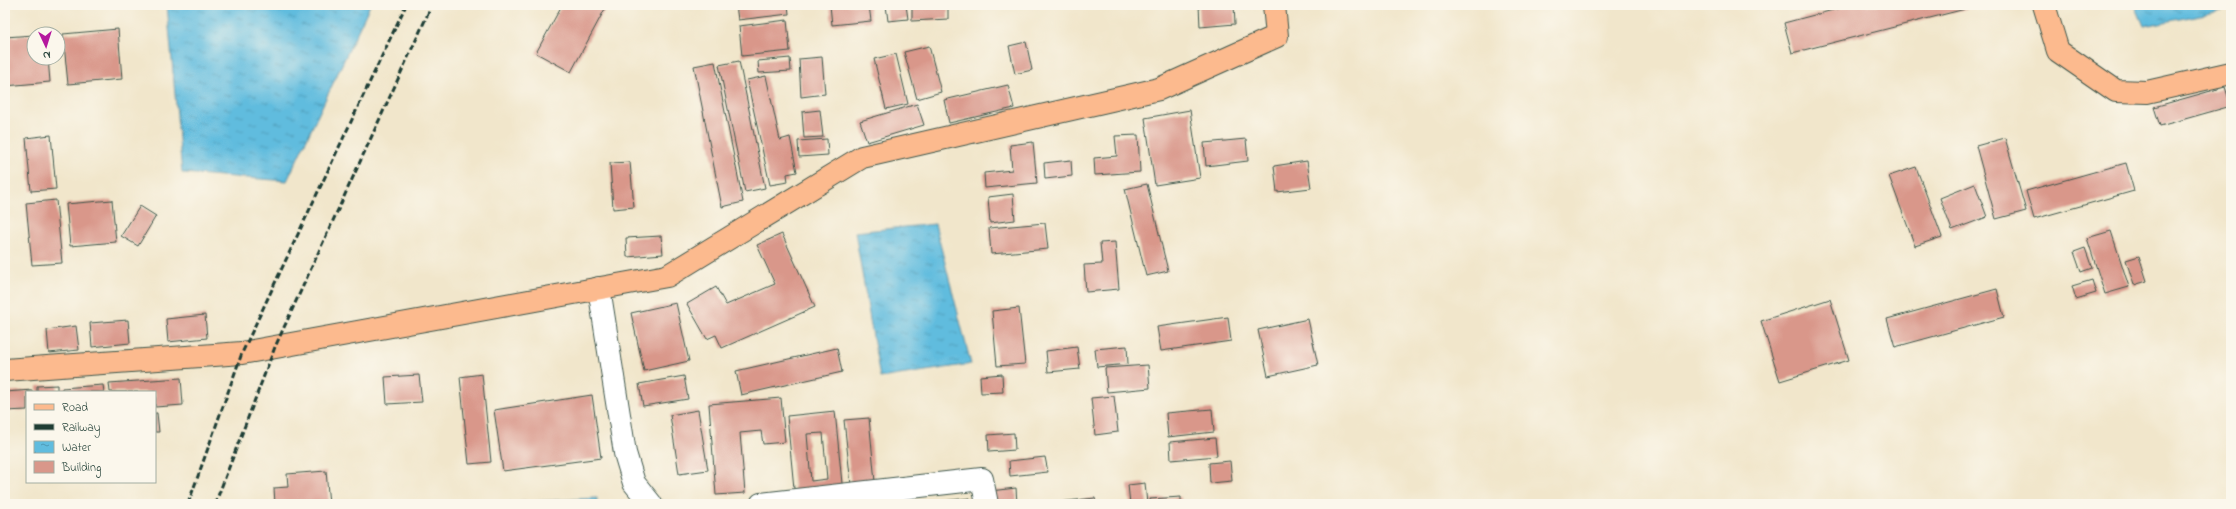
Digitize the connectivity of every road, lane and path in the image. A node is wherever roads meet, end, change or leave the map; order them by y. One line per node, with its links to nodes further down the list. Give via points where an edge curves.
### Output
1 (1274, 5): 4 (main road, via 1277,36 1159,89 862,157 666,276)
2 (2044, 5): 3 (main road, via 2058,51 2116,91 2147,92)
3 (2231, 73)
4 (599, 288): 5 (main road, via 242,353); 6 (street, via 625,453 634,483)
5 (5, 370)
6 (649, 503)
7 (761, 504): 8 (street, via 982,479)
8 (987, 504)

